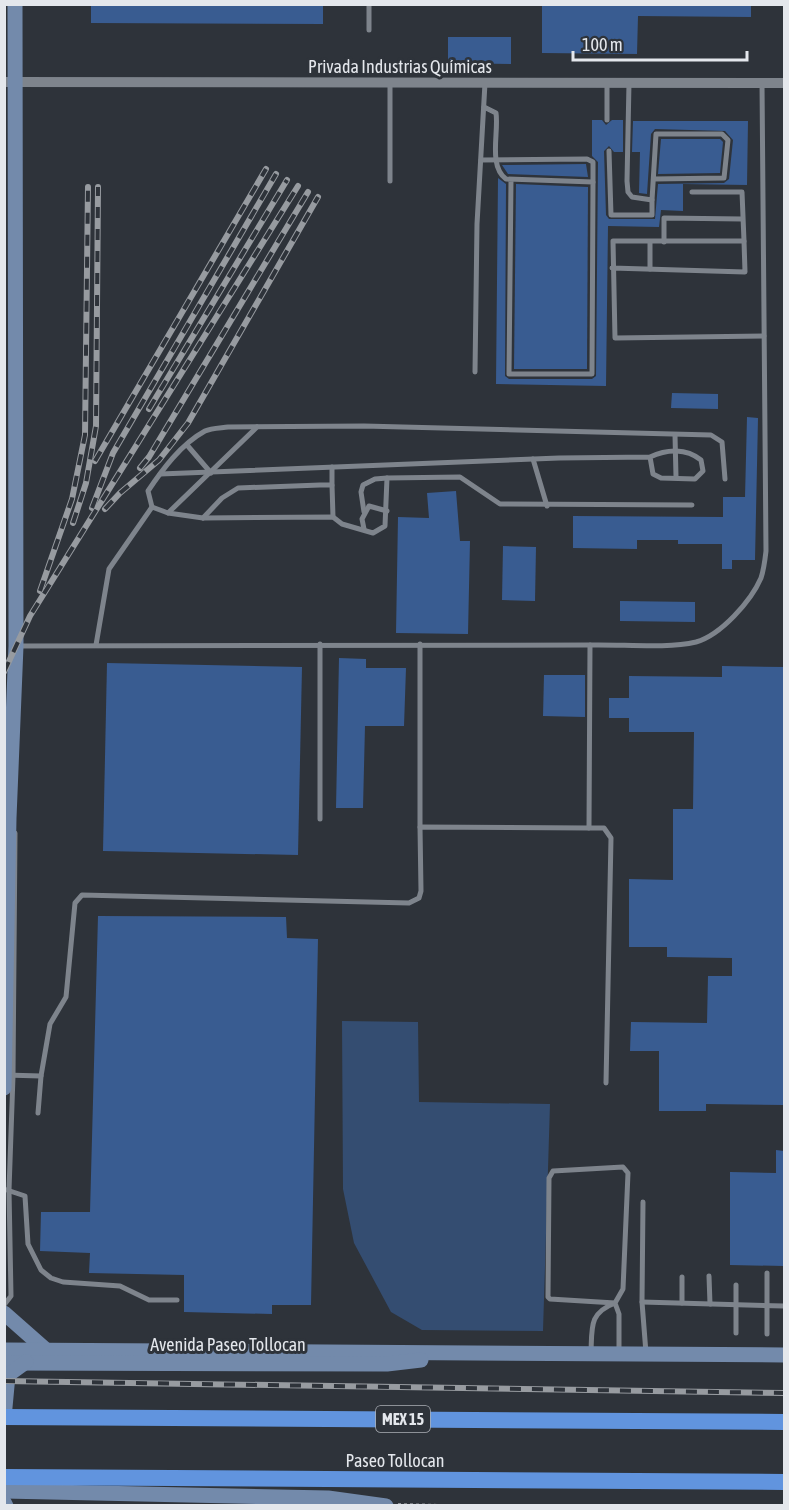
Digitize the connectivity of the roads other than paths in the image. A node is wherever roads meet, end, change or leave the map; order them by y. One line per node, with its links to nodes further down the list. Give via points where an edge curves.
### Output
1 (15, 4): 4 (main road)
2 (369, 4): 3 (lane)
3 (369, 30)
4 (10, 82): 5 (street, Privada Industrias Químicas); 55 (main road)
5 (390, 83): 6 (street, Privada Industrias Químicas); 17 (lane)
6 (485, 83): 7 (street, Privada Industrias Químicas); 11 (lane)
7 (607, 83): 8 (street, Privada Industrias Químicas); 12 (lane)
8 (629, 83): 9 (street, Privada Industrias Químicas); 20 (lane, via 628,192 641,201)
9 (762, 83): 10 (street, Privada Industrias Químicas); 27 (lane)
10 (784, 83)
11 (484, 107): 14 (lane); 16 (lane, via 496,113 498,170)
12 (607, 120)
13 (609, 151): 20 (lane, via 611,215 652,215)
14 (480, 160): 18 (lane, via 586,159 593,162); 28 (lane)
15 (654, 178): 15 (lane, via 724,178 728,140 722,134 656,134); 20 (lane)
16 (511, 180): 18 (lane); 18 (lane, via 509,374 592,374)
17 (390, 181)
18 (593, 183)
19 (692, 192): 21 (lane, via 742,192)
20 (652, 200)
21 (742, 219): 23 (lane, via 664,218); 24 (lane)
22 (650, 242): 23 (lane); 25 (lane, via 613,241); 26 (lane)
23 (664, 242): 24 (lane)
24 (744, 242): 26 (lane, via 745,272)
25 (612, 268): 26 (lane); 27 (lane, via 615,338)
26 (650, 269)
27 (764, 336): 54 (lane, via 766,550 760,580 731,617 706,638 679,644)
28 (475, 372)
29 (257, 427): 30 (lane, via 364,426); 31 (lane, via 206,430); 36 (lane)
30 (675, 435): 32 (lane); 40 (lane, via 711,435 722,442)
31 (187, 445): 36 (lane); 37 (lane)
32 (677, 451): 33 (lane); 38 (lane); 38 (lane, via 692,452 701,460 703,471 695,479)
33 (650, 457): 34 (lane); 38 (lane, via 653,474)
34 (533, 459): 35 (lane); 43 (lane)
35 (332, 468): 36 (lane); 41 (lane)
36 (211, 473): 37 (lane); 47 (lane)
37 (160, 474): 44 (lane, via 148,491)
38 (676, 477)
39 (387, 478): 43 (lane, via 460,477 500,504); 45 (lane); 46 (lane, via 363,485)
40 (725, 479)
41 (332, 485): 48 (lane); 49 (lane, via 238,488)
42 (692, 504): 43 (lane)
43 (547, 506)
44 (152, 507): 47 (lane); 53 (lane, via 109,569)
45 (387, 511): 46 (lane, via 375,506); 50 (lane, via 385,526 373,533)
46 (364, 512): 50 (lane)
47 (168, 513): 49 (lane)
48 (333, 517): 49 (lane); 50 (lane, via 342,524)
49 (203, 518)
50 (364, 529)
51 (320, 644): 52 (lane); 53 (lane); 57 (lane)
52 (420, 644): 54 (lane); 58 (lane)
53 (96, 645): 55 (lane)
54 (590, 645): 59 (lane)
55 (16, 646): 56 (main road)
56 (7, 818): 61 (main road)
57 (320, 819)
58 (420, 827): 59 (lane); 60 (lane, via 421,891 419,898 409,903 79,897 75,903 66,997 50,1024)
59 (589, 828): 62 (lane, via 604,828 611,838)
60 (41, 1076): 61 (lane); 63 (lane)
61 (7, 1079): 64 (lane)
62 (606, 1083)
63 (38, 1113)
64 (7, 1189): 70 (lane, via 25,1196 28,1244 41,1270 51,1278 120,1287 149,1300); 75 (lane, via 11,1296)
65 (643, 1202): 71 (lane)
66 (767, 1274): 77 (lane)
67 (709, 1276): 74 (lane)
68 (682, 1277): 73 (lane)
69 (736, 1285): 76 (lane)
70 (177, 1300)
71 (642, 1302): 73 (lane); 87 (lane)
72 (615, 1303): 72 (lane, via 548,1297 551,1171 623,1167 627,1170 624,1283); 85 (lane, via 603,1308 594,1319); 86 (lane, via 620,1314)
73 (682, 1303): 74 (lane)
74 (710, 1304): 76 (lane)
75 (4, 1305)
76 (737, 1305): 77 (lane); 80 (lane)
77 (768, 1306): 78 (lane); 81 (lane)
78 (784, 1306)
79 (4, 1313): 83 (main road)
80 (736, 1333)
81 (767, 1334)
82 (4, 1350): 83 (main road, Avenida Paseo Tollocan)
83 (46, 1350): 84 (main road, Avenida Paseo Tollocan); 90 (main road, via 8,1375)
84 (450, 1353): 85 (main road, Avenida Paseo Tollocan); 89 (main road, Avenida Paseo Tollocan, via 387,1364)
85 (591, 1354): 86 (main road, Avenida Paseo Tollocan)
86 (619, 1354): 87 (main road, Avenida Paseo Tollocan)
87 (646, 1354): 88 (main road, Avenida Paseo Tollocan)
88 (784, 1355)
89 (4, 1363)
90 (10, 1417): 91 (highway, MEX 15)
91 (784, 1422)
92 (4, 1477): 95 (highway, Paseo Tollocan)
93 (751, 1482): 94 (highway, Paseo Tollocan); 95 (highway, Paseo Tollocan); 96 (highway)
94 (784, 1482)
95 (24, 1483): 97 (main road); 98 (main road, via 328,1498)
96 (784, 1490)
97 (4, 1491)
98 (384, 1505)

